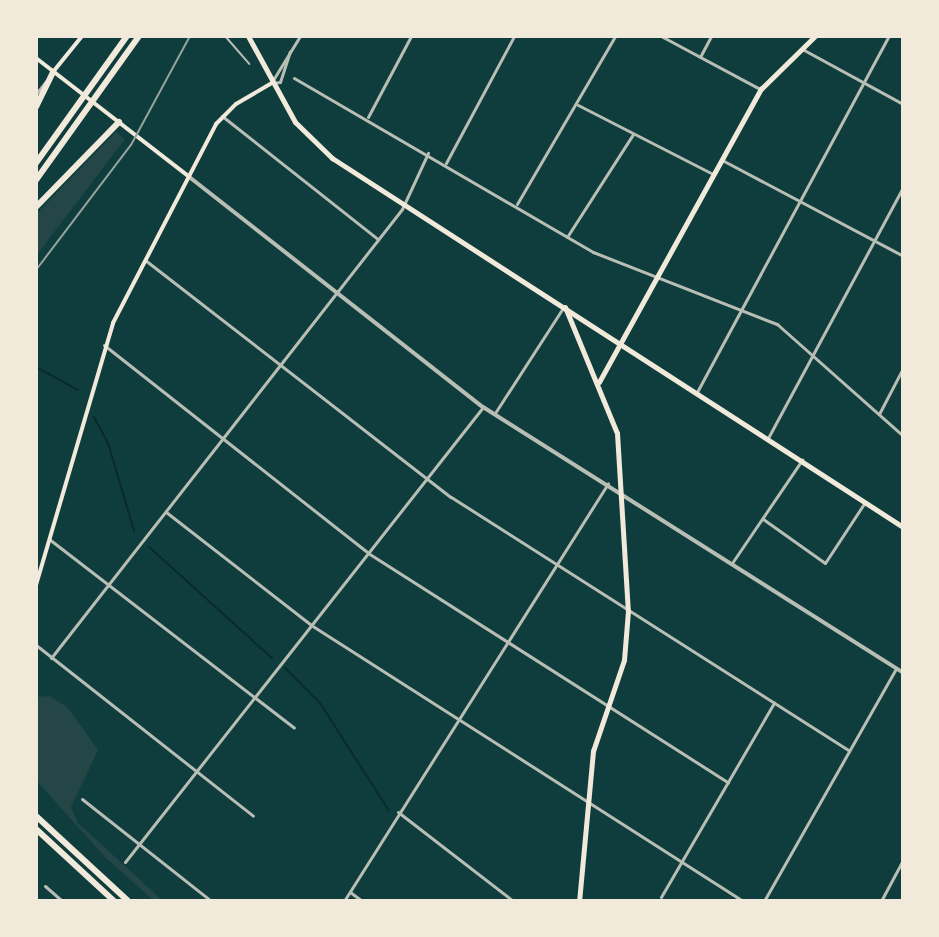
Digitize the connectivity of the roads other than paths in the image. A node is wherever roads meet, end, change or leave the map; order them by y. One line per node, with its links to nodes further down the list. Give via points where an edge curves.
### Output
1 (82, 36): 19 (main road)
2 (127, 36): 34 (highway)
3 (225, 36): 18 (lane)
4 (248, 36): 22 (main road)
5 (300, 36): 15 (street)
6 (411, 36): 29 (street)
7 (514, 36): 35 (street)
8 (615, 36): 26 (street)
9 (661, 36): 16 (street)
10 (711, 36): 16 (street)
11 (815, 36): 14 (main road)
12 (889, 36): 21 (street)
13 (137, 39): 38 (highway)
14 (804, 50): 21 (street); 23 (main road)
15 (290, 52): 22 (street); 22 (street, via 280,82)
16 (700, 57): 23 (street)
17 (36, 58): 19 (main road)
18 (249, 64)
19 (53, 72): 24 (street); 27 (highway); 30 (main road)
20 (294, 78): 29 (street)
21 (863, 82): 25 (street); 40 (street)
22 (272, 83): 28 (main road); 41 (main road, via 318,147)
23 (761, 89): 33 (main road)
24 (36, 94)
25 (903, 104)
26 (578, 105): 31 (street); 42 (street)
27 (36, 107)
28 (222, 116): 37 (main road); 45 (street)
29 (367, 119): 32 (street)
30 (119, 122): 37 (main road); 43 (highway)
31 (633, 134): 36 (street); 44 (street)
32 (428, 153): 35 (street); 41 (street)
33 (722, 160): 36 (main road); 40 (street)
34 (36, 163)
35 (446, 163): 42 (street)
36 (714, 175): 49 (main road)
37 (188, 176): 48 (main road); 50 (street)
38 (36, 180)
39 (903, 187): 46 (street)
40 (798, 201): 46 (street); 52 (street)
41 (403, 203): 45 (street); 51 (main road)
42 (517, 204): 44 (street)
43 (36, 207)
44 (567, 237): 49 (street)
45 (378, 239): 50 (street)
46 (873, 240): 47 (street); 55 (street)
47 (903, 256)
48 (145, 260): 54 (main road); 56 (street)
49 (659, 277): 52 (street); 53 (main road)
50 (337, 292): 56 (street); 60 (street)
51 (565, 305): 53 (main road); 58 (main road); 61 (street)
52 (741, 309): 55 (street, via 777,324); 59 (street)
53 (622, 342): 58 (main road); 59 (main road)
54 (104, 345): 65 (street); 74 (main road)
55 (814, 352): 62 (street); 64 (street)
56 (280, 367): 65 (street); 67 (street)
57 (903, 368): 62 (street)
58 (598, 383): 69 (main road, via 617,433)
59 (697, 392): 64 (main road)
60 (483, 407): 61 (street); 67 (street)
61 (494, 415): 68 (street)
62 (878, 416): 63 (street)
63 (903, 436)
64 (768, 438): 66 (main road)
65 (223, 439): 71 (street); 75 (street)
66 (802, 460): 70 (main road); 72 (street)
67 (425, 479): 75 (street); 76 (street)
68 (608, 484): 69 (street); 76 (street)
69 (621, 493): 77 (street); 80 (main road)
70 (865, 502): 72 (street, via 825,563); 73 (main road)
71 (166, 512): 79 (street); 81 (street)
72 (763, 519): 77 (street)
73 (903, 527)
74 (49, 539): 78 (main road); 79 (street)
75 (368, 553): 81 (street); 82 (street)
76 (558, 564): 80 (street); 82 (street)
77 (731, 564): 85 (street)
78 (36, 585)
79 (109, 585): 84 (street); 87 (street)
80 (628, 611): 88 (street); 89 (main road, via 624,660)
81 (311, 625): 87 (street); 90 (street)
82 (508, 642): 89 (street); 90 (street)
83 (36, 645): 84 (street)
84 (51, 658): 93 (street)
85 (896, 669): 86 (street); 92 (street)
86 (903, 673)
87 (255, 697): 91 (street); 93 (street)
88 (774, 703): 92 (street); 94 (street)
89 (607, 706): 94 (street); 96 (main road, via 593,751)
90 (457, 721): 96 (street); 97 (street)
91 (294, 728)
92 (848, 750): 117 (street)
93 (196, 772): 99 (street); 101 (street)
94 (728, 782): 104 (street)
95 (82, 799): 101 (street)
96 (586, 803): 104 (street); 115 (main road)
97 (398, 812): 106 (street); 114 (street)
98 (36, 816): 110 (highway)
99 (253, 816)
100 (36, 829): 109 (highway)
101 (138, 845): 103 (street); 111 (street)
102 (903, 860): 118 (street)
103 (125, 862)
104 (681, 862): 107 (street); 116 (street)
105 (45, 886): 108 (street)
106 (350, 892): 112 (street); 113 (street)
107 (661, 897)
108 (62, 901)
109 (112, 901)
110 (128, 901)
111 (211, 901)
112 (344, 901)
113 (362, 901)
114 (513, 901)
115 (579, 901)
116 (743, 901)
117 (764, 901)
118 (881, 901)

